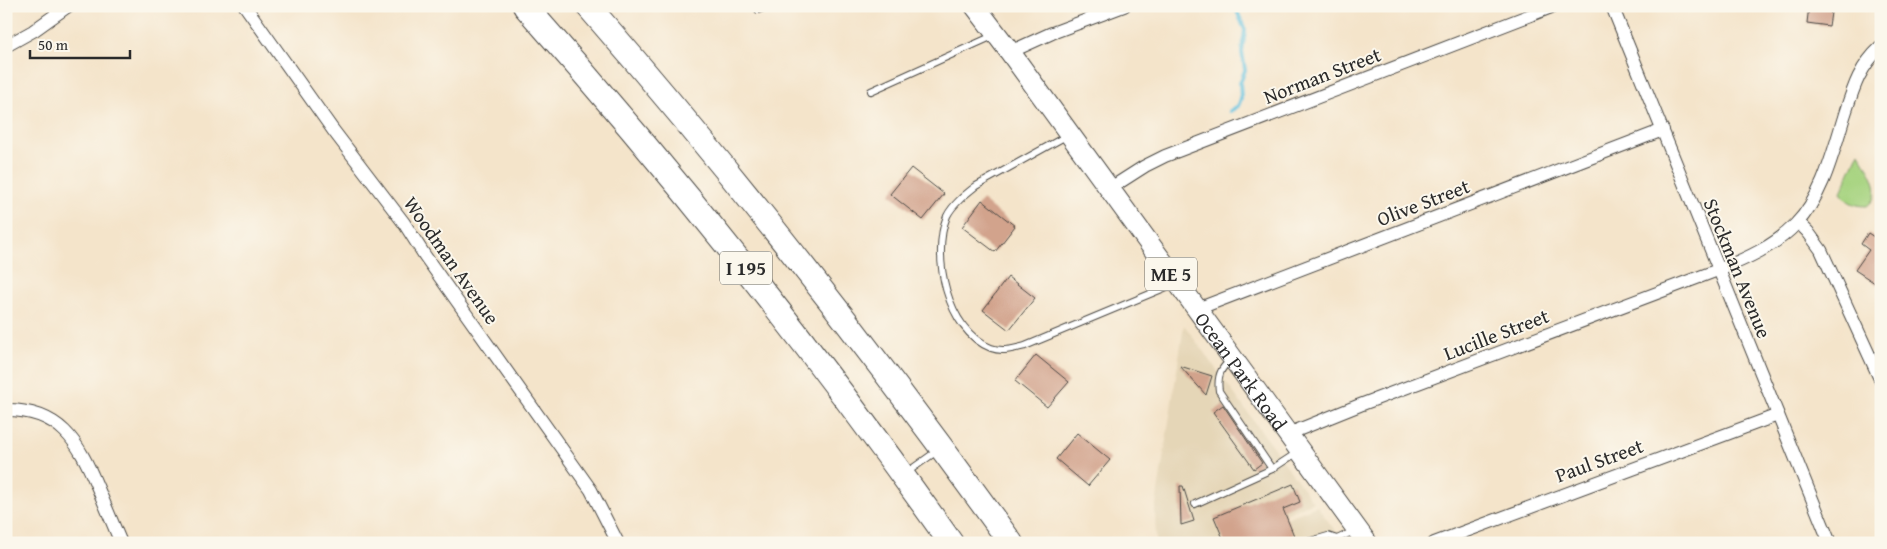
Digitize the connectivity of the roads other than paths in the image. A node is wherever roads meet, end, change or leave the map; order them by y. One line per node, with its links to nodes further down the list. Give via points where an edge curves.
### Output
1 (68, 6): 12 (street)
2 (245, 6): 36 (street, Woodman Avenue, via 404,223 586,483)
3 (525, 6): 31 (highway, I 195, via 710,224)
4 (588, 6): 28 (highway, I 195, via 768,220)
5 (768, 6): 10 (lane)
6 (975, 6): 11 (main road, Ocean Park Road / ME 5)
7 (1124, 6): 14 (street)
8 (1554, 6): 18 (street, Norman Street, via 1165,156)
9 (1612, 6): 16 (street, Stockman Avenue)
10 (758, 10)
11 (996, 34): 14 (main road, Ocean Park Road / ME 5); 15 (lane)
12 (6, 46)
13 (1881, 47): 19 (street, Lucille Street, via 1860,70 1822,180)
14 (1010, 52): 17 (main road, Ocean Park Road / ME 5)
15 (871, 92)
16 (1663, 130): 20 (street, Stockman Avenue); 22 (street, Olive Street)
17 (1069, 134): 18 (main road, Ocean Park Road / ME 5); 21 (lane, via 976,186 948,214 942,237 942,263 948,297 963,326 981,343 992,348 1014,349)
18 (1109, 189): 21 (main road, Ocean Park Road / ME 5)
19 (1798, 222): 20 (street, Lucille Street, via 1764,248); 24 (street, via 1821,250)
20 (1718, 270): 26 (street, Stockman Avenue); 27 (street, Lucille Street)
21 (1177, 282): 22 (main road, Ocean Park Road / ME 5)
22 (1197, 309): 23 (main road, Ocean Park Road / ME 5)
23 (1233, 359): 27 (main road, Ocean Park Road / ME 5); 30 (lane, via 1221,369 1219,391)
24 (1881, 381)
25 (6, 410): 35 (street, via 42,416 72,437 90,469)
26 (1778, 414): 40 (street, Paul Street); 41 (street, Stockman Avenue)
27 (1288, 434): 29 (main road, Ocean Park Road / ME 5)
28 (942, 447): 31 (lane); 38 (highway, I 195)
29 (1300, 451): 30 (lane); 33 (main road, Ocean Park Road / ME 5)
30 (1272, 469): 32 (lane)
31 (903, 475): 37 (highway, I 195)
32 (1195, 504)
33 (1362, 536): 34 (lane)
34 (1336, 541): 39 (lane, via 1328,536)
35 (121, 543)
36 (618, 543)
37 (951, 543)
38 (1011, 543)
39 (1304, 543)
40 (1434, 543)
41 (1830, 543)

